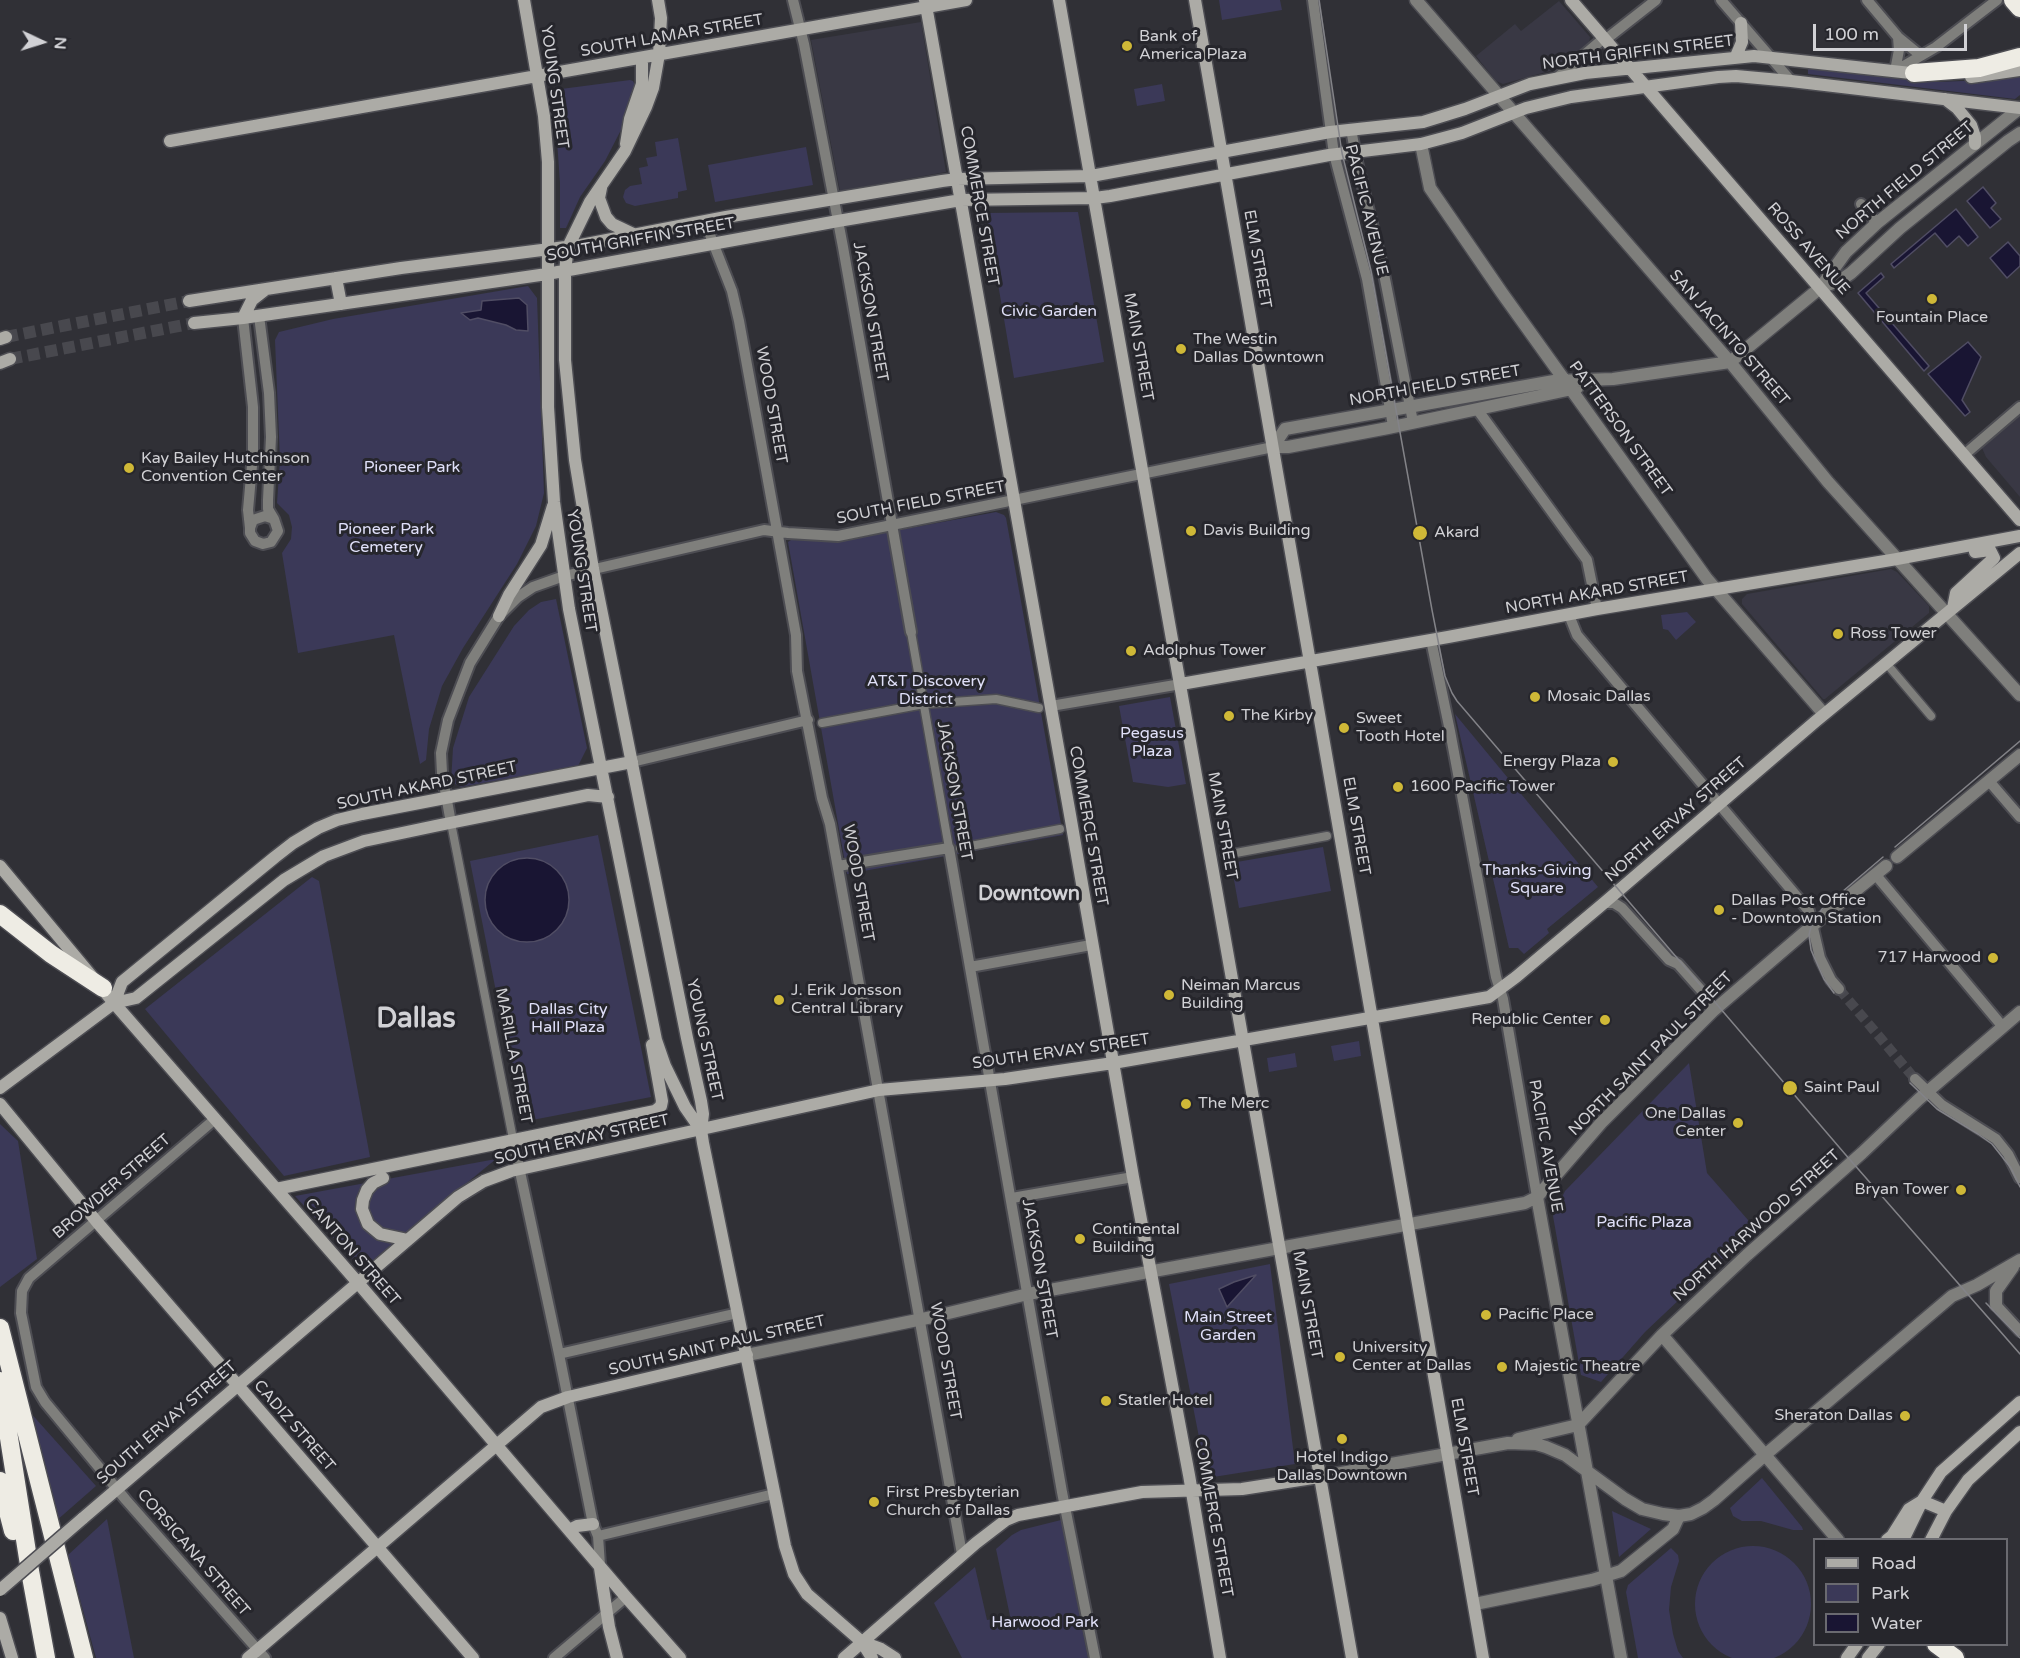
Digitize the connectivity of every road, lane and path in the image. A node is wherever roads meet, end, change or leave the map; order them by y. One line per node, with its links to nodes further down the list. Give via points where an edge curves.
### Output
1 (524, 0): 31 (main road, YOUNG STREET)
2 (658, 0): 21 (main road)
3 (793, 0): 18 (street, JACKSON STREET)
4 (966, 0): 15 (main road, SOUTH LAMAR STREET)
5 (1059, 0): 50 (main road, MAIN STREET)
6 (1195, 0): 46 (main road, ELM STREET)
7 (1313, 0): 40 (street, PACIFIC AVENUE)
8 (1416, 0): 35 (street, SAN JACINTO STREET)
9 (1571, 0): 20 (main road, ROSS AVENUE)
10 (1656, 0): 20 (street, NORTH GRIFFIN STREET)
11 (1721, 0): 17 (street)
12 (1867, 0): 19 (street)
13 (1997, 0): 22 (street)
14 (2013, 0): 16 (highway)
15 (926, 4): 18 (main road, SOUTH LAMAR STREET); 51 (main road, COMMERCE STREET)
16 (2020, 8)
17 (1741, 23): 23 (main road, via 1742,42); 24 (street)
18 (800, 30): 21 (main road, SOUTH LAMAR STREET); 55 (street, JACKSON STREET)
19 (1898, 37): 22 (street); 29 (street)
20 (1605, 39): 27 (main road, ROSS AVENUE); 32 (street, NORTH GRIFFIN STREET)
21 (659, 54): 26 (main road, SOUTH LAMAR STREET); 45 (main road, via 653,88)
22 (1920, 55): 29 (street)
23 (1736, 56): 24 (main road, NORTH GRIFFIN STREET); 27 (main road, NORTH GRIFFIN STREET)
24 (1770, 56): 29 (main road, NORTH GRIFFIN STREET); 33 (street)
25 (2020, 57): 30 (highway, via 1979,68)
26 (642, 58): 31 (main road, SOUTH LAMAR STREET); 45 (main road, via 642,84 630,119)
27 (1631, 68): 32 (main road, NORTH GRIFFIN STREET); 34 (main road, ROSS AVENUE)
28 (2020, 70): 30 (main road, NORTH GRIFFIN STREET, via 1954,77)
29 (1895, 71): 30 (main road, NORTH GRIFFIN STREET)
30 (1914, 74)
31 (538, 77): 42 (main road, SOUTH LAMAR STREET); 64 (main road, YOUNG STREET, via 548,162)
32 (1558, 77): 35 (main road, NORTH GRIFFIN STREET)
33 (1791, 81): 34 (main road, NORTH GRIFFIN STREET, via 1727,76); 36 (main road, NORTH GRIFFIN STREET)
34 (1646, 86): 38 (main road, NORTH GRIFFIN STREET, via 1572,97); 68 (main road, ROSS AVENUE)
35 (1498, 96): 38 (street, SAN JACINTO STREET); 39 (main road, NORTH GRIFFIN STREET, via 1424,122)
36 (1944, 98): 37 (main road, NORTH GRIFFIN STREET); 44 (main road, via 1971,125)
37 (2020, 108): 44 (street, NORTH FIELD STREET)
38 (1513, 113): 43 (main road, NORTH GRIFFIN STREET); 75 (street, SAN JACINTO STREET)
39 (1351, 129): 40 (main road, NORTH GRIFFIN STREET); 47 (street, PACIFIC AVENUE)
40 (1330, 132): 46 (main road, NORTH GRIFFIN STREET); 48 (street, PACIFIC AVENUE)
41 (2020, 134): 53 (street, NORTH FIELD STREET)
42 (170, 141)
43 (1421, 144): 47 (main road, NORTH GRIFFIN STREET); 76 (street, PATTERSON STREET, via 1430,188)
44 (1975, 144): 53 (street, via 1970,154 1948,173); 60 (street, NORTH FIELD STREET)
45 (626, 151): 52 (main road)
46 (1221, 152): 49 (main road, ELM STREET); 50 (main road, NORTH GRIFFIN STREET)
47 (1355, 152): 48 (main road, NORTH GRIFFIN STREET); 77 (street, PACIFIC AVENUE)
48 (1334, 154): 49 (main road, NORTH GRIFFIN STREET); 80 (street, PACIFIC AVENUE, via 1367,279)
49 (1225, 174): 54 (main road, NORTH GRIFFIN STREET); 83 (main road, ELM STREET)
50 (1090, 176): 51 (main road, SOUTH GRIFFIN STREET); 54 (main road, MAIN STREET)
51 (957, 179): 55 (main road, SOUTH GRIFFIN STREET); 56 (main road, COMMERCE STREET)
52 (601, 187): 61 (main road, via 599,198 606,217); 63 (main road)
53 (1949, 189): 68 (street, NORTH FIELD STREET, via 1851,273)
54 (1095, 198): 56 (main road, SOUTH GRIFFIN STREET); 85 (main road, MAIN STREET)
55 (834, 200): 58 (street, JACKSON STREET); 59 (main road, SOUTH GRIFFIN STREET)
56 (962, 200): 58 (main road, SOUTH GRIFFIN STREET); 86 (main road, COMMERCE STREET)
57 (1862, 204): 60 (street)
58 (838, 221): 62 (main road, SOUTH GRIFFIN STREET); 90 (street, JACKSON STREET)
59 (705, 222): 61 (main road, SOUTH GRIFFIN STREET); 62 (street, WOOD STREET)
60 (1877, 223): 68 (street, NORTH FIELD STREET, via 1846,252)
61 (634, 235): 63 (main road, SOUTH GRIFFIN STREET)
62 (714, 244): 65 (main road, SOUTH GRIFFIN STREET); 92 (street, WOOD STREET, via 739,321)
63 (568, 247): 64 (main road, SOUTH GRIFFIN STREET); 65 (main road, YOUNG STREET)
64 (548, 249): 66 (main road, YOUNG STREET); 67 (main road, SOUTH GRIFFIN STREET)
65 (565, 271): 66 (main road, SOUTH GRIFFIN STREET); 97 (main road, YOUNG STREET, via 569,415)
66 (547, 274): 71 (main road, SOUTH GRIFFIN STREET); 87 (main road, YOUNG STREET, via 548,406)
67 (336, 278): 69 (main road, SOUTH GRIFFIN STREET); 71 (main road)
68 (1820, 288): 75 (street, NORTH FIELD STREET); 84 (main road, ROSS AVENUE)
69 (267, 289): 70 (main road, SOUTH GRIFFIN STREET); 73 (main road, via 252,300)
70 (189, 301)
71 (341, 304): 72 (main road, SOUTH GRIFFIN STREET)
72 (259, 316): 73 (main road, SOUTH GRIFFIN STREET); 88 (street, via 269,393 268,509)
73 (243, 318): 74 (main road, SOUTH GRIFFIN STREET); 91 (street, via 253,407)
74 (194, 323)
75 (1730, 362): 76 (street, NORTH FIELD STREET); 96 (street, SAN JACINTO STREET)
76 (1568, 385): 77 (street, NORTH FIELD STREET); 79 (street, NORTH FIELD STREET); 99 (street, PATTERSON STREET)
77 (1410, 408): 80 (street, NORTH FIELD STREET); 81 (street, PACIFIC AVENUE)
78 (2020, 408): 84 (street)
79 (1477, 409): 81 (street, NORTH FIELD STREET); 100 (street, via 1587,560)
80 (1391, 411): 82 (street, PACIFIC AVENUE); 83 (street, NORTH FIELD STREET, via 1285,429)
81 (1413, 422): 82 (street, NORTH FIELD STREET)
82 (1393, 426): 83 (street, NORTH FIELD STREET)
83 (1273, 447): 85 (street, NORTH FIELD STREET); 106 (main road, ELM STREET)
84 (1964, 455): 89 (main road, ROSS AVENUE)
85 (1143, 474): 86 (street, SOUTH FIELD STREET); 108 (main road, MAIN STREET)
86 (1013, 501): 90 (street, SOUTH FIELD STREET); 111 (main road, COMMERCE STREET)
87 (554, 502): 98 (main road, YOUNG STREET); 103 (main road, via 541,545)
88 (274, 519): 91 (street, via 261,516 253,520); 91 (street, via 278,531 271,542 255,541)
89 (2020, 520)
90 (893, 526): 92 (street, SOUTH FIELD STREET, via 838,536); 104 (street, JACKSON STREET)
91 (250, 528)
92 (777, 532): 97 (street, SOUTH FIELD STREET, via 752,532); 114 (street, WOOD STREET)
93 (2020, 536): 94 (main road, NORTH AKARD STREET)
94 (1950, 550): 96 (main road, NORTH AKARD STREET); 101 (main road, via 1960,554 1990,550 1994,555 1956,593)
95 (2020, 552): 101 (main road, NORTH ERVAY STREET)
96 (1897, 559): 99 (main road, NORTH AKARD STREET); 101 (street, SAN JACINTO STREET)
97 (593, 569): 98 (street, SOUTH FIELD STREET); 117 (main road, YOUNG STREET)
98 (564, 576): 103 (street, MARILLA STREET, via 533,587); 118 (main road, YOUNG STREET)
99 (1716, 589): 100 (main road, NORTH AKARD STREET); 112 (street, PATTERSON STREET)
100 (1598, 609): 102 (main road, NORTH AKARD STREET)
101 (1950, 610): 107 (main road, NORTH ERVAY STREET); 109 (street, SAN JACINTO STREET)
102 (1569, 615): 105 (main road, NORTH AKARD STREET); 122 (street, via 1577,634)
103 (499, 616): 121 (street, MARILLA STREET, via 470,663 448,720 441,753)
104 (911, 632): 110 (street, JACKSON STREET)
105 (1431, 640): 106 (main road, NORTH AKARD STREET); 140 (street, PACIFIC AVENUE)
106 (1311, 661): 108 (main road, NORTH AKARD STREET); 146 (main road, ELM STREET)
107 (1886, 663): 112 (main road, NORTH ERVAY STREET); 113 (street)
108 (1180, 684): 111 (street); 148 (main road, MAIN STREET)
109 (2020, 695)
110 (924, 704): 111 (street, via 996,699); 115 (street); 127 (street, JACKSON STREET)
111 (1045, 707): 137 (main road, COMMERCE STREET)
112 (1824, 714): 122 (main road, NORTH ERVAY STREET)
113 (1930, 716)
114 (808, 720): 117 (street, SOUTH AKARD STREET); 131 (street, WOOD STREET)
115 (822, 723)
116 (2020, 755): 119 (street)
117 (632, 762): 118 (main road, SOUTH AKARD STREET); 157 (main road, YOUNG STREET, via 701,1101)
118 (602, 768): 120 (main road, YOUNG STREET); 121 (main road, SOUTH AKARD STREET)
119 (1989, 781): 123 (street); 129 (street)
120 (608, 797): 124 (main road, SOUTH AKARD STREET, via 588,795); 143 (main road, YOUNG STREET)
121 (446, 798): 124 (street, MARILLA STREET); 142 (main road, SOUTH AKARD STREET, via 337,820 293,843 122,982)
122 (1719, 804): 134 (main road, NORTH ERVAY STREET); 136 (street, via 1809,911)
123 (2020, 817)
124 (451, 823): 142 (main road, SOUTH AKARD STREET, via 364,841 316,860 284,880 136,998); 158 (street, MARILLA STREET)
125 (1060, 829): 127 (street)
126 (1326, 837): 128 (street)
127 (954, 848): 131 (street); 138 (street, JACKSON STREET)
128 (1225, 855)
129 (1897, 857)
130 (0, 866): 139 (main road, CANTON STREET)
131 (838, 866): 153 (street, WOOD STREET)
132 (1886, 866): 133 (street, NORTH SAINT PAUL STREET)
133 (1875, 874): 136 (street, NORTH SAINT PAUL STREET); 147 (street)
134 (1604, 903): 140 (main road, NORTH ERVAY STREET); 144 (street, via 1622,908 1709,999)
135 (0, 914): 139 (highway)
136 (1813, 925): 141 (street, via 1820,958); 144 (street, NORTH SAINT PAUL STREET)
137 (1091, 945): 138 (street); 149 (main road, COMMERCE STREET)
138 (970, 967): 151 (street, JACKSON STREET)
139 (103, 988): 142 (main road, CANTON STREET)
140 (1500, 989): 146 (main road, NORTH ERVAY STREET, via 1489,997); 164 (street, PACIFIC AVENUE)
141 (1839, 989)
142 (114, 1003): 152 (main road, SOUTH AKARD STREET); 156 (main road, CANTON STREET)
143 (648, 1007): 157 (main road, YOUNG STREET, via 665,1066); 158 (main road, via 662,1096 658,1109)
144 (1713, 1011): 164 (street, NORTH SAINT PAUL STREET, via 1601,1123)
145 (2020, 1012): 147 (street, NORTH HARWOOD STREET)
146 (1373, 1017): 148 (main road, NORTH ERVAY STREET); 167 (main road, ELM STREET)
147 (2003, 1027): 154 (street, NORTH HARWOOD STREET)
148 (1242, 1040): 149 (main road, SOUTH ERVAY STREET); 169 (main road, MAIN STREET)
149 (1113, 1063): 151 (main road, SOUTH ERVAY STREET); 161 (main road, COMMERCE STREET)
150 (1915, 1079): 154 (street)
151 (991, 1080): 153 (main road, SOUTH ERVAY STREET); 165 (street, JACKSON STREET)
152 (0, 1088)
153 (879, 1090): 157 (main road, SOUTH ERVAY STREET); 177 (street, WOOD STREET)
154 (1927, 1092): 162 (street, via 1996,1139); 180 (street, NORTH HARWOOD STREET)
155 (0, 1104): 166 (main road, CADIZ STREET)
156 (215, 1119): 163 (main road, CANTON STREET); 166 (street, BROWDER STREET)
157 (701, 1130): 159 (main road, SOUTH ERVAY STREET); 176 (main road, YOUNG STREET)
158 (513, 1139): 159 (street, MARILLA STREET); 160 (main road)
159 (519, 1169): 168 (main road, SOUTH ERVAY STREET, via 470,1188); 181 (street, MARILLA STREET)
160 (335, 1176): 163 (main road); 168 (main road, via 384,1178 367,1190 362,1209 368,1224 380,1234)
161 (1133, 1178): 165 (street); 171 (main road, COMMERCE STREET)
162 (2020, 1178)
163 (276, 1189): 173 (main road, CANTON STREET)
164 (1537, 1197): 167 (street, via 1525,1203); 187 (street, PACIFIC AVENUE)
165 (1011, 1198): 174 (street, JACKSON STREET)
166 (97, 1222): 172 (street, BROWDER STREET); 184 (main road, CADIZ STREET)
167 (1409, 1225): 169 (street); 191 (main road, ELM STREET)
168 (408, 1240): 173 (main road, SOUTH ERVAY STREET)
169 (1281, 1248): 171 (street, SOUTH SAINT PAUL STREET); 194 (main road, MAIN STREET)
170 (2018, 1261): 175 (street, via 1998,1286); 192 (street, via 1952,1296)
171 (1150, 1272): 174 (street, SOUTH SAINT PAUL STREET); 197 (main road, COMMERCE STREET)
172 (29, 1278): 196 (street, CORSICANA STREET, via 22,1291 21,1313 36,1388)
173 (359, 1284): 184 (main road, SOUTH ERVAY STREET); 190 (main road, CANTON STREET)
174 (1028, 1294): 177 (street, SOUTH SAINT PAUL STREET); 200 (street, JACKSON STREET)
175 (1996, 1305): 179 (street)
176 (738, 1313): 181 (street); 182 (main road, YOUNG STREET)
177 (921, 1319): 182 (street, SOUTH SAINT PAUL STREET); 210 (street, WOOD STREET)
178 (0, 1328): 225 (highway)
179 (2020, 1331)
180 (1662, 1335): 187 (street, NORTH HARWOOD STREET); 192 (street)
181 (559, 1354): 185 (street, MARILLA STREET)
182 (747, 1355): 185 (main road, SOUTH SAINT PAUL STREET); 198 (main road, YOUNG STREET)
183 (0, 1381): 224 (highway)
184 (236, 1385): 196 (main road, SOUTH ERVAY STREET); 209 (main road, CADIZ STREET)
185 (568, 1397): 190 (main road, SOUTH SAINT PAUL STREET, via 541,1407); 204 (street, MARILLA STREET)
186 (2020, 1402): 199 (main road, via 1947,1465)
187 (1578, 1425): 189 (street); 193 (street, PACIFIC AVENUE)
188 (2020, 1432): 201 (main road, via 1968,1480)
189 (1509, 1443): 191 (street); 193 (street, via 1546,1447 1565,1455)
190 (496, 1445): 203 (main road, CANTON STREET); 209 (main road, SOUTH SAINT PAUL STREET)
191 (1449, 1454): 194 (street); 215 (main road, ELM STREET)
192 (1765, 1455): 202 (street, via 1703,1508); 205 (street)
193 (1586, 1472): 202 (street, via 1642,1509); 212 (street, PACIFIC AVENUE)
194 (1319, 1477): 197 (main road, via 1251,1488); 235 (main road, MAIN STREET)
195 (0, 1481): 224 (highway)
196 (116, 1488): 213 (main road, SOUTH ERVAY STREET, bridge); 222 (street, CORSICANA STREET)
197 (1192, 1490): 200 (main road, via 1142,1492); 234 (main road, COMMERCE STREET)
198 (774, 1494): 204 (street); 218 (main road, YOUNG STREET, via 785,1546 800,1583 816,1603)
199 (1922, 1501): 201 (main road); 206 (main road, via 1909,1509); 207 (main road)
200 (1065, 1505): 210 (main road, via 1012,1517); 233 (street, JACKSON STREET)
201 (1946, 1511): 208 (main road)
202 (1679, 1516): 212 (street, via 1672,1529 1630,1565)
203 (569, 1530): 204 (main road, via 577,1526); 211 (main road, CANTON STREET)
204 (595, 1530): 211 (street, MARILLA STREET)
205 (1837, 1538)
206 (1889, 1538)
207 (1904, 1538)
208 (1932, 1538)
209 (376, 1547): 222 (main road, SOUTH SAINT PAUL STREET); 226 (main road, CADIZ STREET)
210 (962, 1554): 218 (main road)
211 (600, 1565): 214 (main road, CANTON STREET); 216 (main road, MARILLA STREET)
212 (1605, 1577): 215 (street); 237 (street, PACIFIC AVENUE)
213 (0, 1590)
214 (626, 1597): 216 (street); 229 (main road, CANTON STREET)
215 (1475, 1604): 236 (main road, ELM STREET)
216 (607, 1613): 227 (street); 228 (main road, MARILLA STREET)
217 (0, 1618): 223 (main road)
218 (862, 1642): 230 (main road); 231 (main road, YOUNG STREET); 232 (main road, YOUNG STREET)
219 (1877, 1646): 238 (main road)
220 (1933, 1646): 239 (street)
221 (1939, 1646): 240 (highway)
222 (257, 1655)
223 (12, 1658)
224 (45, 1658)
225 (84, 1658)
226 (472, 1658)
227 (554, 1658)
228 (617, 1658)
229 (680, 1658)
230 (844, 1658)
231 (872, 1658)
232 (895, 1658)
233 (1095, 1658)
234 (1220, 1658)
235 (1352, 1658)
236 (1484, 1658)
237 (1621, 1658)
238 (1868, 1658)
239 (1943, 1658)
240 (1955, 1658)

